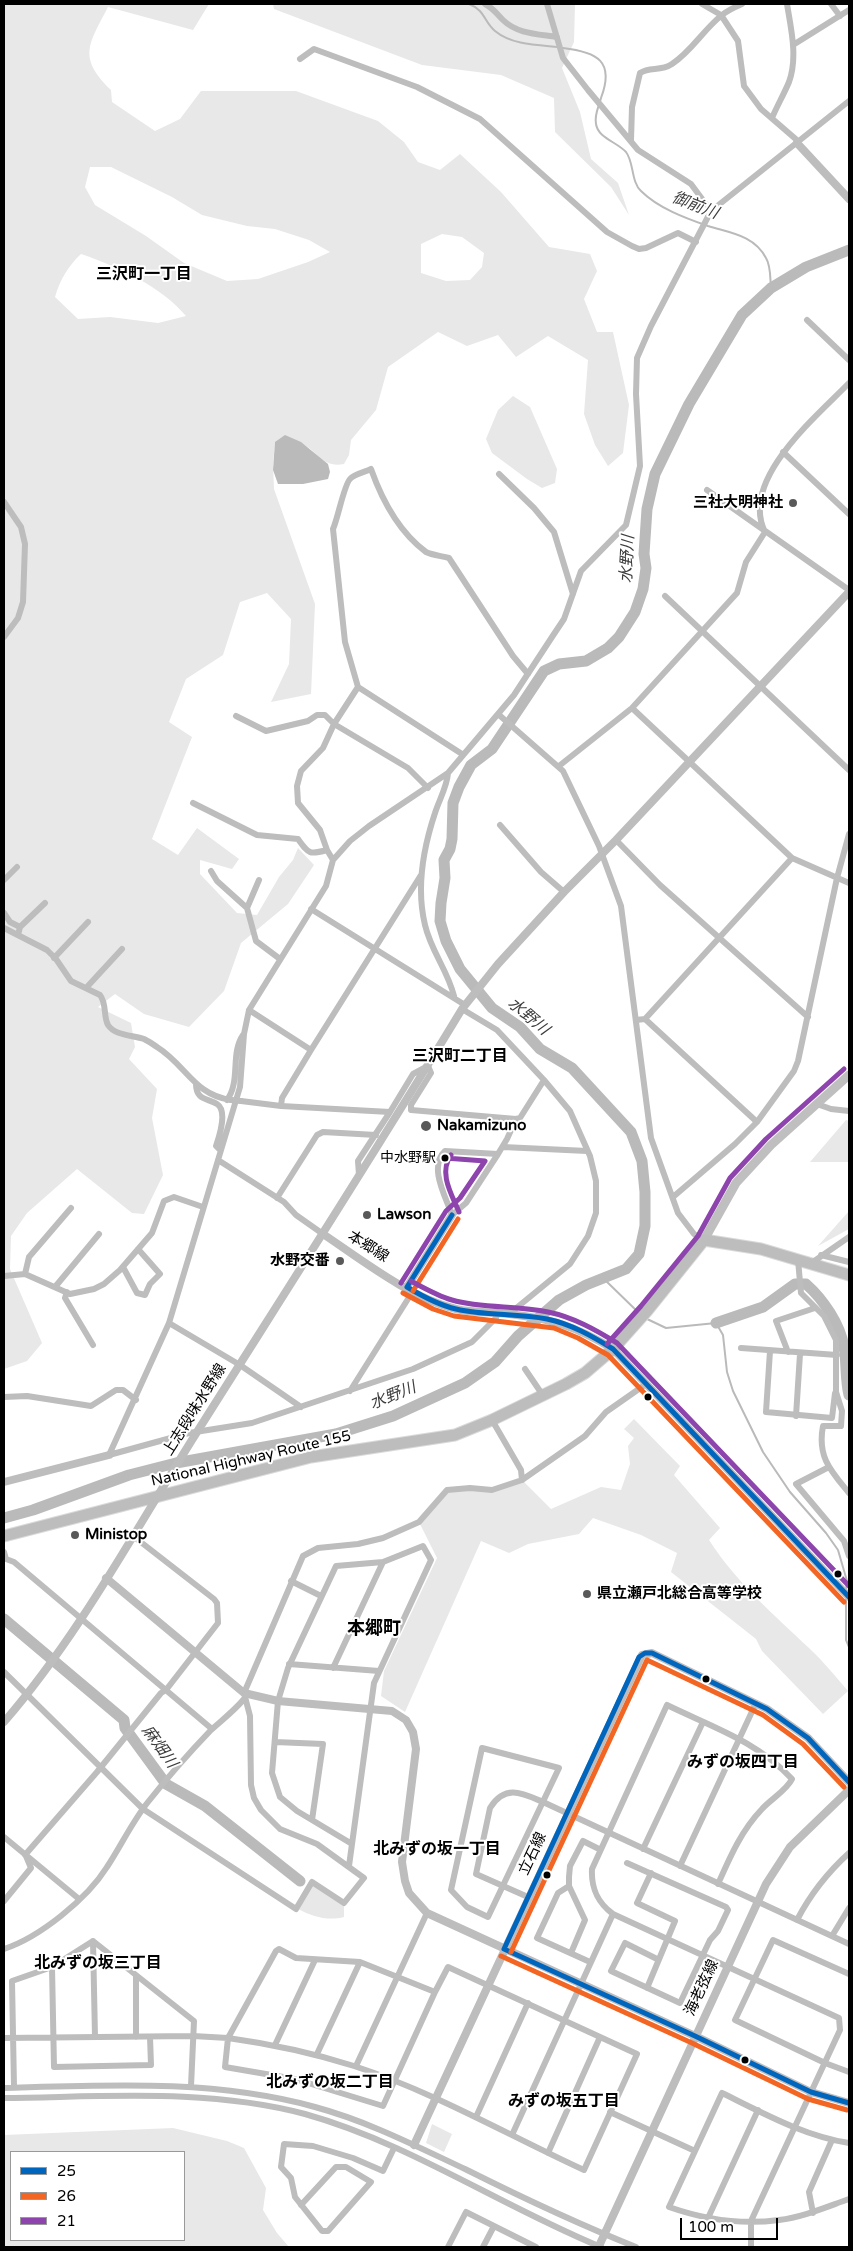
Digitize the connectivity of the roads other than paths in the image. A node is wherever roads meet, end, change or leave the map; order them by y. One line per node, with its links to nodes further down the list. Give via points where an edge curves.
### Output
1 (485, 4): 10 (street, via 521,31)
2 (547, 4): 10 (street)
3 (702, 4): 8 (street)
4 (742, 4): 8 (street)
5 (787, 4): 11 (street)
6 (831, 4): 9 (street)
7 (849, 10): 9 (street)
8 (721, 16): 14 (street, via 738,41 744,86); 15 (street, via 690,50 672,64 661,70 645,69 640,73 632,108)
9 (840, 16): 11 (street)
10 (558, 40): 15 (street, via 563,58)
11 (793, 45): 14 (street, via 789,81)
12 (300, 59): 19 (street, via 314,49 417,87 480,119 607,232 632,246 646,248 678,233)
13 (849, 101): 16 (street)
14 (772, 118): 16 (street)
15 (631, 140): 18 (street, via 638,150 692,184)
16 (798, 142): 17 (street); 18 (street)
17 (849, 199)
18 (711, 211): 19 (street)
19 (696, 242): 30 (street, via 637,358 640,466 630,513 626,524 581,571)
20 (807, 320): 21 (street)
21 (849, 360)
22 (849, 383): 23 (street)
23 (783, 452): 27 (street); 28 (street, via 761,495 760,522)
24 (499, 474): 30 (street, via 554,532)
25 (707, 490): 28 (street)
26 (4, 502): 33 (street, via 21,527 25,544 23,602 18,618)
27 (849, 514)
28 (765, 532): 29 (street); 32 (street, via 746,562 737,593)
29 (849, 591): 35 (street, 上志段味水野線)
30 (573, 594): 34 (street, via 564,619)
31 (665, 596): 32 (street)
32 (702, 631): 35 (street); 37 (street)
33 (4, 637)
34 (528, 674): 36 (street, via 449,558 427,552 385,505 372,469 350,479 333,529 345,642); 38 (street)
35 (761, 686): 42 (street, 上志段味水野線); 44 (street)
36 (358, 687): 40 (street); 41 (street)
37 (632, 708): 42 (street); 43 (street)
38 (499, 715): 41 (street); 43 (street)
39 (236, 716): 40 (street, via 266,731 308,722 321,714)
40 (334, 724): 46 (street, via 408,768); 51 (street, via 322,748 301,771 297,786 298,804 320,830)
41 (462, 754): 45 (street)
42 (689, 762): 50 (street, 上志段味水野線); 53 (street)
43 (559, 766): 52 (street)
44 (849, 770)
45 (448, 773): 46 (street); 57 (street)
46 (428, 788): 54 (street, via 369,826)
47 (193, 803): 51 (street, via 257,835 298,839 313,854)
48 (500, 825): 62 (street, via 541,872)
49 (849, 834): 58 (street)
50 (616, 840): 52 (street, 上志段味水野線); 71 (street, via 660,885)
51 (326, 850): 54 (street)
52 (602, 854): 62 (street, 上志段味水野線); 82 (street, via 622,906)
53 (792, 858): 58 (street); 71 (street)
54 (333, 860): 65 (street, via 326,886)
55 (16, 867): 59 (street)
56 (211, 871): 64 (street, via 217,881)
57 (421, 875): 72 (street); 77 (street, via 425,924)
58 (837, 878): 61 (street); 80 (street)
59 (4, 880)
60 (259, 880): 64 (street)
61 (849, 883)
62 (564, 892): 78 (street, 上志段味水野線)
63 (45, 903): 69 (street)
64 (247, 908): 75 (street, via 256,940)
65 (311, 909): 72 (street); 75 (street)
66 (4, 913): 69 (street)
67 (88, 922): 74 (street)
68 (4, 928): 70 (street)
69 (20, 928): 70 (street)
70 (18, 935): 74 (street)
71 (720, 937): 80 (street); 81 (street)
72 (375, 948): 77 (street); 84 (street)
73 (122, 949): 76 (street)
74 (54, 958): 76 (street, via 71,981)
75 (280, 959): 79 (street)
76 (86, 988): 88 (street, via 103,999 108,1025 118,1033 143,1039 170,1055)
77 (454, 996): 78 (street)
78 (465, 1005): 85 (street, 上志段味水野線); 87 (street, via 497,1030)
79 (249, 1010): 83 (street); 84 (street)
80 (808, 1017): 95 (street, via 794,1070)
81 (646, 1019): 82 (street); 95 (street)
82 (636, 1020): 103 (street, via 651,1138)
83 (244, 1034): 89 (street, via 238,1044 234,1088); 98 (street, via 240,1087)
84 (311, 1050): 91 (street, via 282,1098)
85 (428, 1066): 93 (street, via 413,1074); 94 (street, via 431,1073 411,1104 411,1110); 102 (street, 上志段味水野線)
86 (849, 1075): 90 (main road)
87 (544, 1080): 94 (street, via 520,1118); 99 (street, via 570,1111)
88 (196, 1084): 89 (street, via 207,1094); 98 (street, via 201,1098 220,1108 222,1126 216,1146)
89 (229, 1100): 91 (street, bridge)
90 (817, 1104): 92 (street); 111 (main road, via 771,1145 736,1183)
91 (281, 1106): 93 (street)
92 (849, 1111)
93 (390, 1112): 96 (street)
94 (516, 1119): 97 (street)
95 (756, 1122): 103 (street, via 736,1144)
96 (376, 1135): 102 (street, via 358,1162); 104 (street, via 323,1132 317,1135)
97 (503, 1147): 99 (street); 100 (street)
98 (220, 1150): 101 (street)
99 (587, 1151): 126 (street, via 596,1181 596,1212 588,1236 570,1264)
100 (498, 1154): 107 (street, via 466,1203); 107 (street, via 445,1151 441,1154 438,1178)
101 (218, 1160): 104 (street); 105 (street)
102 (359, 1175): 109 (street, 上志段味水野線)
103 (673, 1197): 111 (street, via 684,1223)
104 (277, 1198): 109 (street)
105 (203, 1206): 112 (street, via 178,1198 164,1201 152,1233); 127 (street)
106 (71, 1208): 118 (street, via 29,1257)
107 (452, 1215): 122 (street)
108 (99, 1234): 121 (street)
109 (323, 1234): 122 (street, 本郷線); 135 (street, 上志段味水野線)
110 (849, 1238): 113 (street)
111 (704, 1240): 114 (highway, via 747,1246); 130 (highway, National Highway Route 155)
112 (138, 1249): 117 (street); 117 (street, via 160,1274 150,1284 145,1296 137,1293)
113 (821, 1254): 115 (street); 116 (street)
114 (798, 1260): 116 (highway); 124 (street, via 801,1293)
115 (849, 1262)
116 (810, 1264): 119 (highway)
117 (123, 1266): 123 (street, via 94,1289)
118 (25, 1274): 120 (street); 121 (street)
119 (849, 1275)
120 (4, 1276)
121 (55, 1287): 123 (street)
122 (410, 1289): 125 (street, 本郷線, via 455,1309); 138 (street)
123 (67, 1292): 128 (street, via 65,1298)
124 (815, 1308): 132 (street, via 776,1321); 134 (street, via 824,1316 836,1340)
125 (497, 1314): 126 (street, 本郷線); 138 (street, via 472,1342 413,1369)
126 (509, 1314): 130 (street, 本郷線, via 571,1326)
127 (169, 1324): 135 (street); 142 (street)
128 (93, 1345)
129 (742, 1348): 131 (street)
130 (613, 1349): 137 (street, 本郷線); 140 (highway, National Highway Route 155, via 585,1373)
131 (770, 1351): 132 (street); 144 (street, via 766,1412)
132 (788, 1352): 133 (street)
133 (800, 1354): 134 (street); 144 (street)
134 (837, 1355): 139 (street)
135 (240, 1365): 143 (street); 146 (street, 上志段味水野線)
136 (525, 1369): 140 (street)
137 (646, 1384): 149 (street, via 606,1412 585,1436); 160 (street, 本郷線)
138 (350, 1391): 143 (street)
139 (836, 1392): 144 (street, via 832,1418); 148 (street, via 842,1411 841,1426 823,1426 821,1434)
140 (542, 1394): 145 (highway, National Highway Route 155)
141 (4, 1397): 142 (street, via 27,1396 91,1406 120,1390)
142 (136, 1400): 147 (street)
143 (301, 1407): 146 (street, via 252,1423)
144 (796, 1416)
145 (492, 1420): 149 (street, via 521,1470); 152 (highway, National Highway Route 155, via 448,1437 311,1457)
146 (194, 1436): 147 (street, via 189,1433); 152 (street, 上志段味水野線)
147 (109, 1455): 150 (street)
148 (827, 1468): 151 (street); 155 (street, via 796,1484 844,1541)
149 (522, 1480): 159 (street, via 492,1490 447,1490 419,1522 383,1538 318,1548 303,1556)
150 (4, 1482)
151 (849, 1493)
152 (157, 1496): 153 (highway, National Highway Route 155); 154 (street, 上志段味水野線)
153 (4, 1536)
154 (133, 1536): 158 (street, 上志段味水野線); 163 (street, via 218,1603 218,1623)
155 (849, 1556)
156 (5, 1557): 162 (street)
157 (383, 1562): 161 (street, via 336,1566); 165 (street); 166 (street, via 423,1546 431,1560)
158 (106, 1578): 162 (street, 上志段味水野線); 163 (street)
159 (291, 1581): 161 (street); 170 (street)
160 (847, 1594)
161 (321, 1596): 164 (street)
162 (82, 1618): 168 (street); 169 (street, 上志段味水野線)
163 (194, 1653): 168 (street); 170 (street)
164 (289, 1664): 165 (street); 171 (street)
165 (333, 1668): 166 (street)
166 (379, 1671): 173 (street, via 374,1682)
167 (4, 1672): 169 (street)
168 (166, 1690): 176 (street); 179 (street)
169 (27, 1695): 174 (street, 上志段味水野線); 179 (street)
170 (244, 1696): 171 (street); 176 (street, via 227,1718); 194 (street, via 250,1716 251,1785 261,1810 280,1828 317,1844)
171 (278, 1701): 173 (street); 178 (street)
172 (756, 1703): 177 (street); 180 (street, 立石線, via 808,1738); 184 (street, 立石線, via 652,1653 642,1654)
173 (371, 1708): 188 (street); 205 (street, via 392,1711 406,1720 413,1732 416,1749 402,1862 409,1893)
174 (4, 1722)
175 (703, 1722): 177 (street); 186 (street, via 667,1705); 190 (street)
176 (212, 1729): 183 (street)
177 (740, 1739): 195 (street); 197 (street, via 777,1763 793,1781 746,1828)
178 (275, 1742): 185 (street, via 272,1773 280,1797); 185 (street, via 323,1744)
179 (100, 1768): 183 (street); 192 (street)
180 (849, 1782)
181 (849, 1790): 203 (street, 海老弦線, via 790,1847 766,1884)
182 (543, 1802): 184 (street); 199 (street); 199 (street, via 513,1792 503,1795 490,1808 476,1874); 199 (street, via 559,1768 482,1748 450,1890 467,1907 488,1917)
183 (143, 1809): 194 (street, via 296,1909 312,1882 344,1903 364,1878); 201 (street, via 106,1869)
184 (567, 1813): 186 (street); 200 (street, 立石線)
185 (312, 1820): 188 (street)
186 (608, 1832): 189 (street); 190 (street)
187 (4, 1837): 192 (street)
188 (352, 1844): 194 (street)
189 (599, 1849): 198 (street, via 583,1841 570,1866); 206 (street, via 592,1869 592,1887 597,1899)
190 (643, 1849): 195 (street)
191 (849, 1852): 207 (street, via 827,1873)
192 (25, 1855): 201 (street); 202 (street, via 31,1868)
193 (627, 1863): 196 (street)
194 (349, 1866)
195 (680, 1866): 197 (street)
196 (651, 1873): 209 (street, via 637,1903 674,1917); 215 (street, via 728,1910)
197 (718, 1884): 203 (street)
198 (570, 1886): 214 (street, via 585,1920); 214 (street, via 558,1893 537,1938)
199 (504, 1888): 200 (street)
200 (528, 1897): 213 (street, 立石線)
201 (79, 1899): 212 (street, via 21,1943)
202 (4, 1901)
203 (759, 1902): 207 (street); 220 (street, 海老弦線)
204 (849, 1908): 208 (street)
205 (427, 1912): 213 (street); 224 (street)
206 (613, 1914): 209 (street); 219 (street)
207 (797, 1920): 208 (street)
208 (832, 1936): 211 (street)
209 (666, 1939): 215 (street); 216 (street)
210 (93, 1941): 221 (street); 223 (street); 235 (street)
211 (849, 1944)
212 (4, 1949)
213 (504, 1949): 226 (street); 227 (street, 立石線)
214 (571, 1953): 219 (street)
215 (703, 1956): 220 (street); 228 (street, via 680,2003)
216 (657, 1959): 228 (street); 228 (street, via 625,1943 612,1971)
217 (315, 1960): 218 (street); 241 (street, via 296,1958 279,1949 276,1951); 242 (street)
218 (360, 1962): 224 (street); 243 (street)
219 (590, 1962): 226 (street)
220 (727, 1966): 225 (street); 234 (street, 海老弦線)
221 (52, 1967): 239 (street, via 12,1981); 240 (street)
222 (849, 1974): 225 (street, via 773,1940)
223 (136, 1976): 232 (street, via 194,2021); 236 (street)
224 (398, 1977): 229 (street); 245 (street)
225 (754, 1980): 244 (street, via 839,2018 840,2030); 244 (street, via 735,2020)
226 (580, 1984): 231 (street); 234 (street)
227 (487, 1985): 229 (street, via 448,1967); 230 (street); 253 (street, 立石線)
228 (647, 1988)
229 (435, 1992): 247 (street)
230 (528, 2003): 231 (street); 257 (street)
231 (564, 2019): 233 (street); 260 (street)
232 (193, 2036): 237 (street); 241 (street); 248 (street)
233 (600, 2036): 256 (street, via 637,2054); 266 (street)
234 (695, 2036): 251 (street); 259 (street, 海老弦線)
235 (95, 2037): 236 (street); 240 (street)
236 (136, 2037): 237 (street)
237 (150, 2037): 240 (street, via 151,2065 54,2066)
238 (4, 2038): 239 (street)
239 (13, 2038): 240 (street); 249 (street)
240 (53, 2038)
241 (228, 2038): 242 (street); 247 (street, via 225,2067 295,2079 380,2106 383,2106)
242 (275, 2045): 243 (street)
243 (317, 2054): 245 (street)
244 (825, 2063): 246 (street); 251 (street)
245 (356, 2066): 247 (street)
246 (849, 2072)
247 (395, 2081): 253 (street)
248 (191, 2086): 249 (street); 263 (street, via 272,2096 313,2106)
249 (14, 2087): 250 (street)
250 (4, 2088)
251 (811, 2092): 254 (street); 258 (street)
252 (4, 2098): 264 (street, via 185,2096 233,2100 304,2114)
253 (434, 2098): 257 (street); 263 (street, 立石線)
254 (849, 2103)
255 (758, 2110): 258 (street); 265 (street, via 722,2093); 270 (street)
256 (610, 2112): 259 (street); 266 (street, via 584,2170)
257 (476, 2117): 260 (street)
258 (795, 2128): 261 (street); 271 (street)
259 (651, 2131): 265 (street); 273 (street, 海老弦線)
260 (512, 2135): 266 (street)
261 (832, 2140): 262 (street); 269 (street, via 809,2192)
262 (849, 2143)
263 (414, 2145): 273 (street)
264 (394, 2148): 268 (street, via 383,2171 313,2146 284,2144 282,2167 291,2178 295,2197); 277 (street)
265 (695, 2151): 270 (street, via 669,2207)
266 (548, 2153)
267 (849, 2199): 269 (street)
268 (302, 2205): 268 (street, via 322,2231 328,2231 371,2182 346,2167 336,2166)
269 (813, 2213): 271 (street, via 780,2220)
270 (708, 2218): 271 (street)
271 (751, 2221): 279 (street)
272 (494, 2226): 274 (street, via 466,2212); 275 (street); 276 (street)
273 (604, 2234): 277 (street, 海老弦線); 278 (street)
274 (448, 2247)
275 (483, 2247)
276 (536, 2247)
277 (599, 2247)
278 (636, 2247)
279 (752, 2247)

